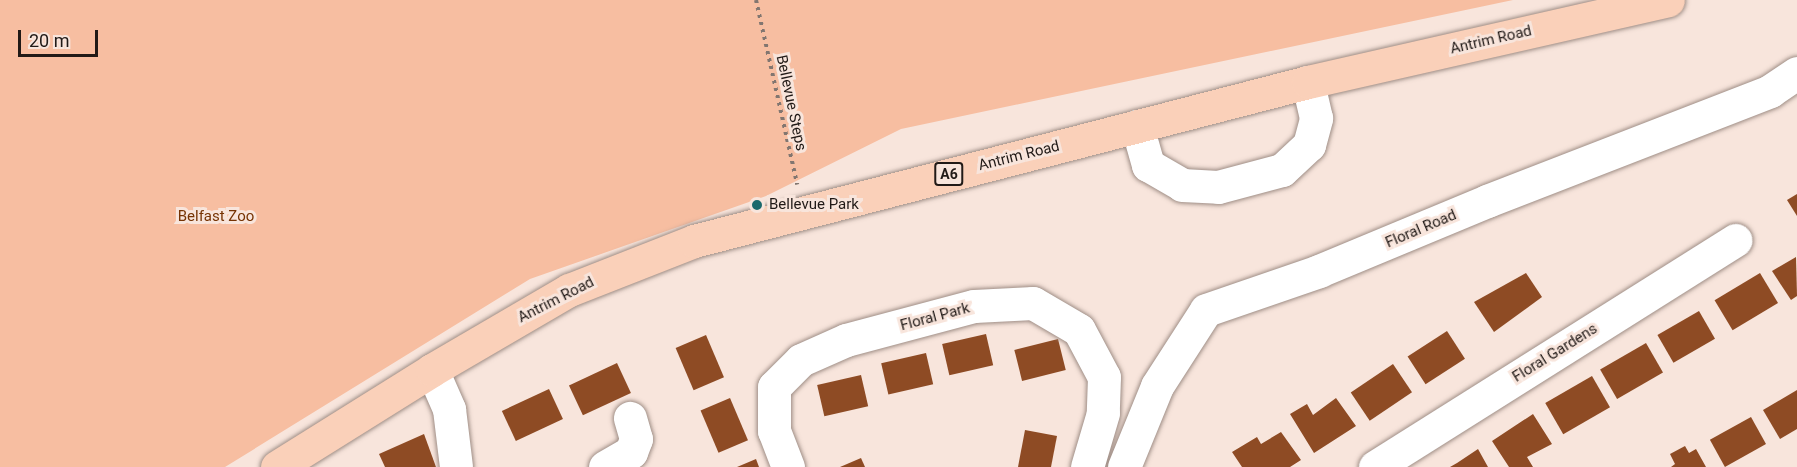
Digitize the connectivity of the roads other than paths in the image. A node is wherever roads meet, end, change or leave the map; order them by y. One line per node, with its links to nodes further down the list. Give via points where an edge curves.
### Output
1 (1668, 0): 3 (main road, Antrim Road / A6)
2 (1797, 74): 13 (street, Floral Road, via 1770,91 1319,271 1206,310 1157,386)
3 (1308, 82): 4 (main road, Antrim Road / A6); 4 (street, via 1316,118 1309,145 1282,170 1218,187 1182,185 1148,165)
4 (1137, 126): 6 (main road, Antrim Road / A6, via 694,242 569,290)
5 (1735, 240): 14 (street, Floral Gardens)
6 (432, 370): 8 (main road, Antrim Road / A6); 9 (street, via 448,409)
7 (630, 418): 10 (street, via 636,439 631,453)
8 (277, 467)
9 (456, 467)
10 (605, 467)
11 (788, 467): 12 (street, Floral Park, via 774,431 774,387 801,360 846,340 974,306 1033,303 1079,330 1104,377 1103,413)
12 (1087, 467)
13 (1124, 467)
14 (1375, 467)

